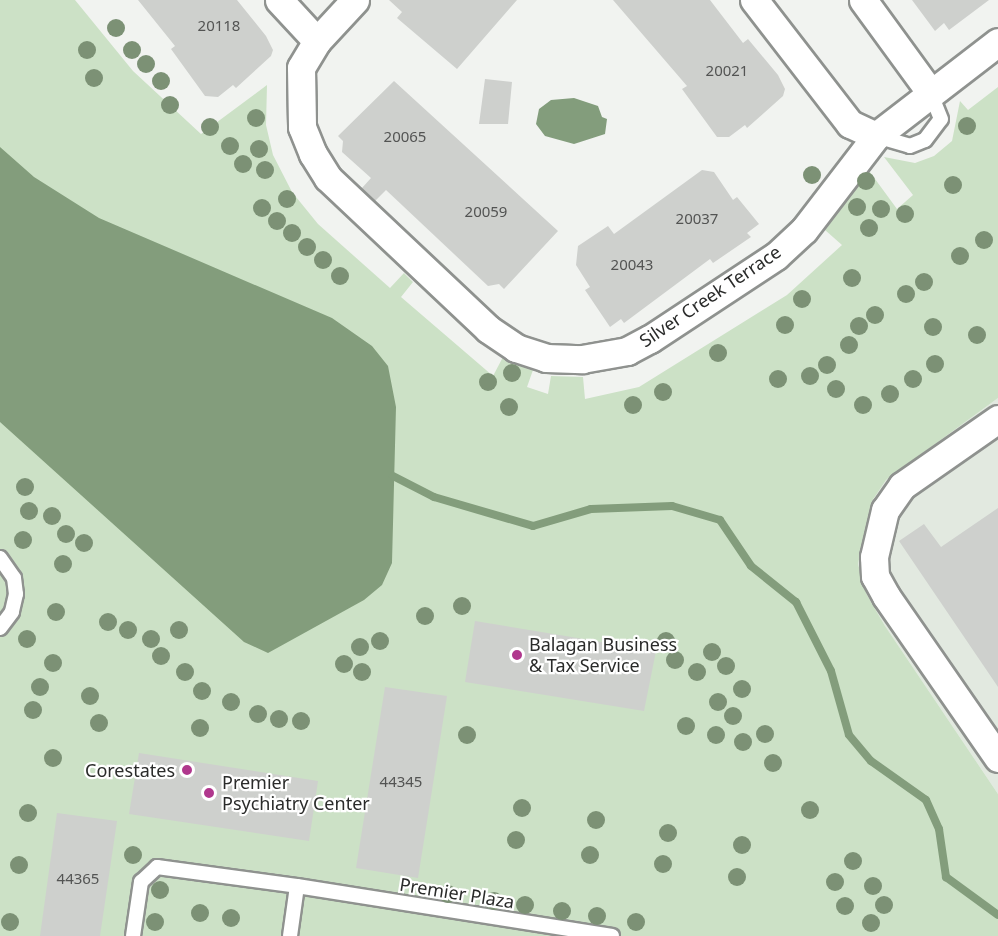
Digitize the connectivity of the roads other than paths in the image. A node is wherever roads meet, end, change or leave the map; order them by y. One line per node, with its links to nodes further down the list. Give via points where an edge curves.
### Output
1 (279, 0): 5 (street)
2 (355, 0): 5 (street, Silver Creek Terrace)
3 (754, 0): 8 (street, via 850,124)
4 (863, 0): 7 (street)
5 (317, 41): 8 (street, Silver Creek Terrace, via 301,68 298,96 302,127 328,178 488,329 516,348 546,358 582,359 627,351 776,256 804,230)
6 (998, 42): 7 (street, Silver Creek Terrace)
7 (930, 92): 8 (street, Silver Creek Terrace); 8 (lane, via 941,119 925,140 910,146)
8 (876, 136)
9 (998, 419): 12 (street, via 902,486 879,525 874,557 875,576 886,596)
10 (0, 558): 11 (lane, via 14,578 16,594)
11 (0, 629)
12 (998, 758)
13 (297, 886): 14 (lane, Premier Plaza, via 157,867 141,882); 15 (lane); 16 (lane, Premier Plaza)
14 (133, 936)
15 (290, 936)
16 (612, 936)

